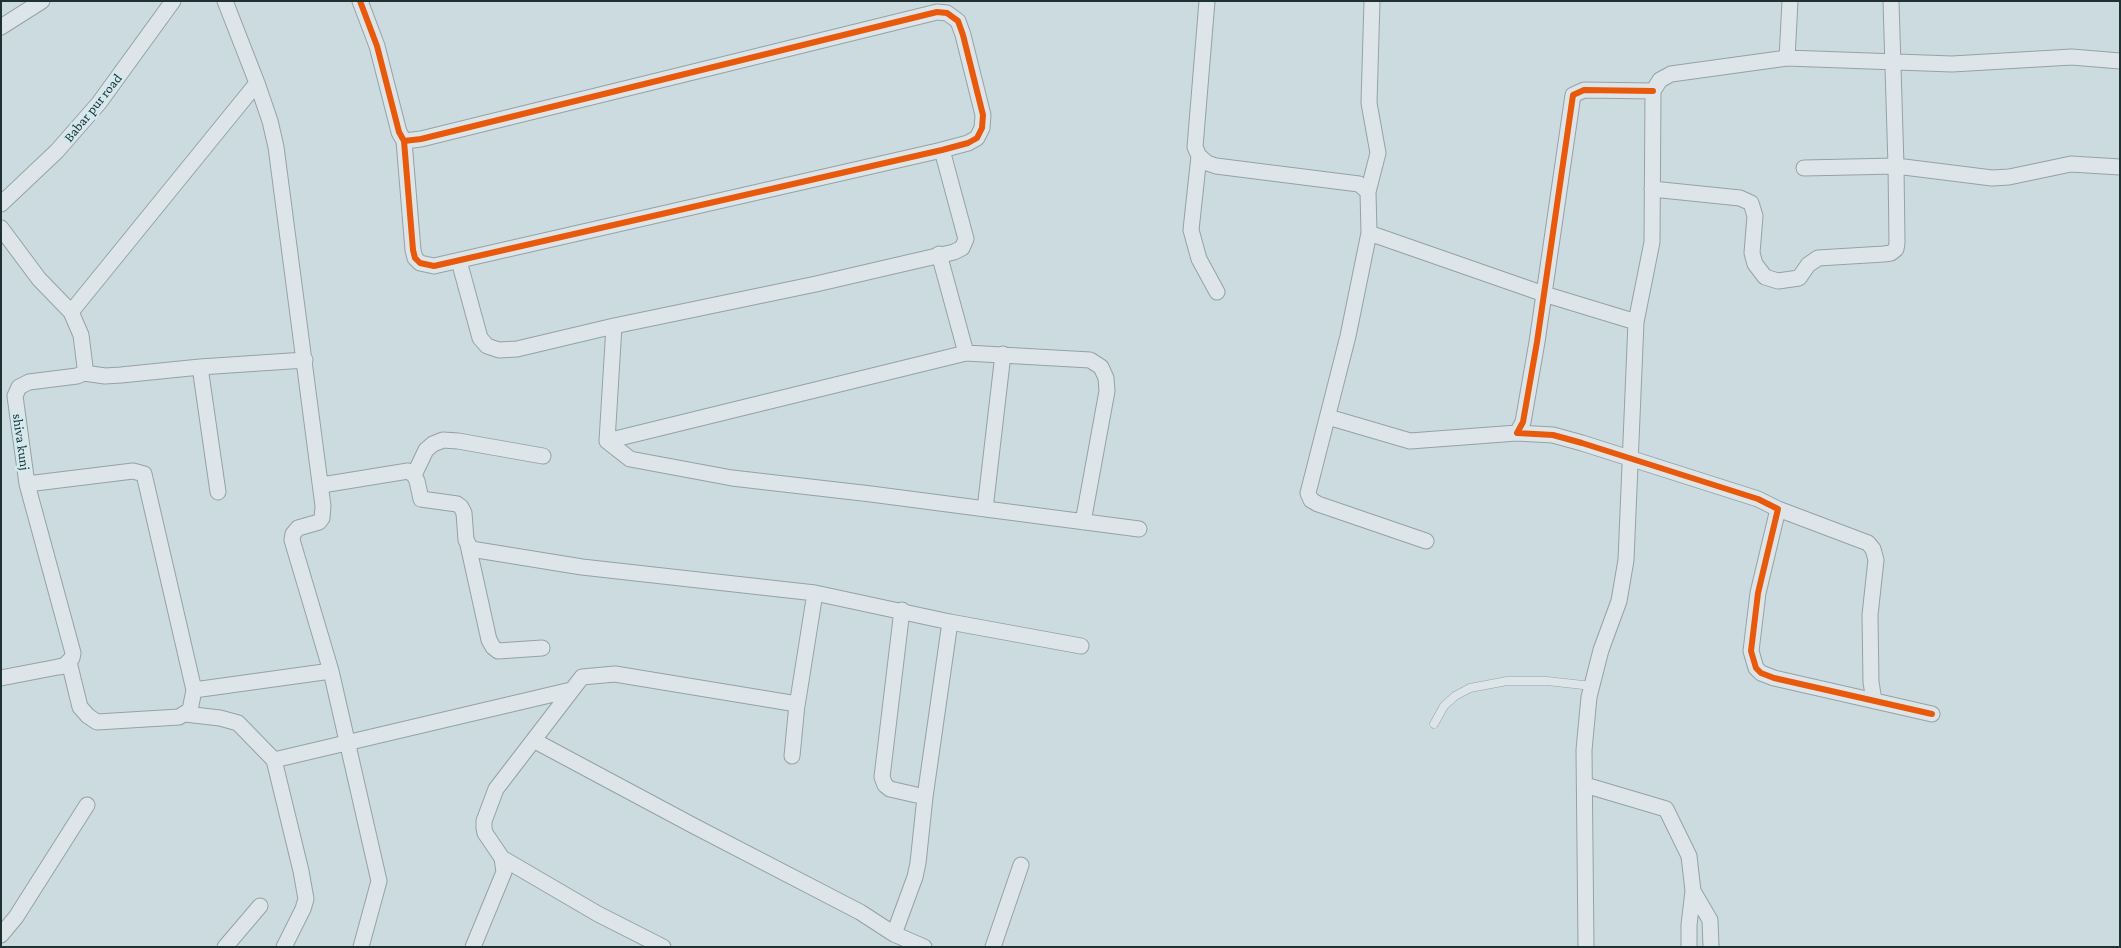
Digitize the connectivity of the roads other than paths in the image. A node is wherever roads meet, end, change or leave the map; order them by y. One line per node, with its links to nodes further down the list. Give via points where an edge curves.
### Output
1 (42, 1): 9 (street)
2 (173, 1): 23 (street, Babar pur road, via 99,103 58,151)
3 (225, 1): 13 (street)
4 (360, 1): 15 (street, via 377,46)
5 (1207, 1): 17 (street, via 1195,147)
6 (1372, 1): 22 (street, via 1369,103 1378,153)
7 (1790, 1): 10 (street)
8 (1891, 1): 11 (street)
9 (1, 27)
10 (1787, 58): 11 (street); 14 (street, via 1671,74 1660,80)
11 (1893, 61): 12 (street, via 1952,64 2072,57); 18 (street)
12 (2120, 61)
13 (257, 82): 30 (street); 35 (street, via 276,147)
14 (1653, 91): 21 (street); 29 (street, via 1584,90 1573,95)
15 (404, 141): 16 (street, via 937,12 958,21 983,115 977,138); 27 (street, via 415,258 420,263 434,266)
16 (942, 150): 26 (street, via 966,239 962,248); 27 (street)
17 (1199, 156): 22 (street, via 1216,166 1358,184); 28 (street, via 1190,230 1199,260)
18 (1896, 166): 19 (street); 20 (street, via 1992,178 2072,164); 21 (street, via 1896,249 1884,254 1818,258 1798,278 1786,281 1765,277 1754,264 1754,209 1747,200)
19 (1804, 168)
20 (2120, 168)
21 (1652, 189): 31 (street, via 1652,242)
22 (1368, 192): 25 (street)
23 (1, 204)
24 (1, 228): 30 (street, via 38,279)
25 (1369, 233): 29 (street); 38 (street)
26 (939, 254): 32 (street, via 816,284); 33 (street)
27 (459, 261): 32 (street, via 480,338 487,346 500,350 517,349)
28 (1217, 292)
29 (1544, 294): 31 (street); 39 (street, via 1523,422)
30 (71, 312): 37 (street, via 81,336)
31 (1636, 322): 42 (street)
32 (614, 326): 40 (street)
33 (966, 353): 34 (street); 40 (street)
34 (1003, 354): 47 (street); 49 (street, via 1090,360 1101,367 1106,378 1106,391)
35 (305, 360): 36 (street); 45 (street)
36 (200, 367): 37 (street, via 121,375); 46 (street)
37 (84, 374): 44 (street, shiva kunj, via 29,382 19,388 15,396 16,408)
38 (1328, 417): 39 (street, via 1410,441); 51 (street, via 1309,488 1311,500)
39 (1517, 433): 42 (street, via 1553,435)
40 (607, 441): 47 (street, via 630,459 732,478)
41 (543, 456): 43 (street, via 443,440 426,450)
42 (1631, 458): 48 (street, via 1758,499); 61 (street, via 1622,586)
43 (414, 475): 45 (street, via 408,471 391,472); 52 (street, via 421,499 461,507)
44 (27, 484): 58 (street, shiva kunj, via 72,652); 62 (street, via 133,471 144,474)
45 (322, 485): 59 (street, via 322,518 298,528 292,540)
46 (218, 492)
47 (985, 509): 49 (street)
48 (1778, 509): 64 (street, via 1868,543 1873,548 1876,560 1870,616); 64 (street, via 1758,593 1751,651 1753,663 1761,673 1774,678)
49 (1083, 522): 50 (street)
50 (1139, 529)
51 (1426, 541)
52 (468, 545): 53 (street, via 471,549 582,567); 57 (street, via 488,640 493,647 498,651)
53 (815, 593): 54 (street); 65 (street)
54 (902, 610): 55 (street); 74 (street, via 882,777 890,789)
55 (950, 622): 56 (street); 74 (street)
56 (1081, 646)
57 (542, 648)
58 (69, 662): 60 (street, via 58,668); 66 (street, shiva kunj, via 80,707 97,722)
59 (331, 671): 62 (street); 70 (street)
60 (1, 678)
61 (1592, 686): 68 (lane, via 1514,681 1470,688 1454,696); 73 (street, via 1584,750)
62 (194, 690): 66 (street, via 192,704)
63 (571, 690): 65 (street, via 582,677 615,674); 69 (street); 70 (street)
64 (1874, 701): 67 (street)
65 (797, 706): 71 (street)
66 (185, 714): 72 (street, shiva kunj, via 238,723)
67 (1932, 714)
68 (1434, 724)
69 (535, 741): 76 (street, via 496,789 484,821 485,833); 81 (street, via 860,912)
70 (346, 743): 72 (street); 84 (street, via 379,881)
71 (792, 756)
72 (274, 760): 83 (street, via 305,893 303,909)
73 (1585, 785): 78 (street, via 1666,809 1689,856); 89 (street)
74 (926, 797): 81 (street, via 915,877)
75 (87, 805): 80 (street, via 16,917)
76 (502, 858): 85 (street, via 504,872); 86 (street, via 598,914)
77 (1021, 866): 88 (street)
78 (1693, 891): 90 (street); 91 (street, via 1710,920)
79 (260, 906): 82 (street)
80 (1, 935)
81 (898, 939): 87 (street)
82 (224, 947)
83 (284, 947)
84 (361, 947)
85 (474, 947)
86 (663, 947)
87 (924, 947)
88 (993, 947)
89 (1586, 947)
90 (1689, 947)
91 (1711, 947)

